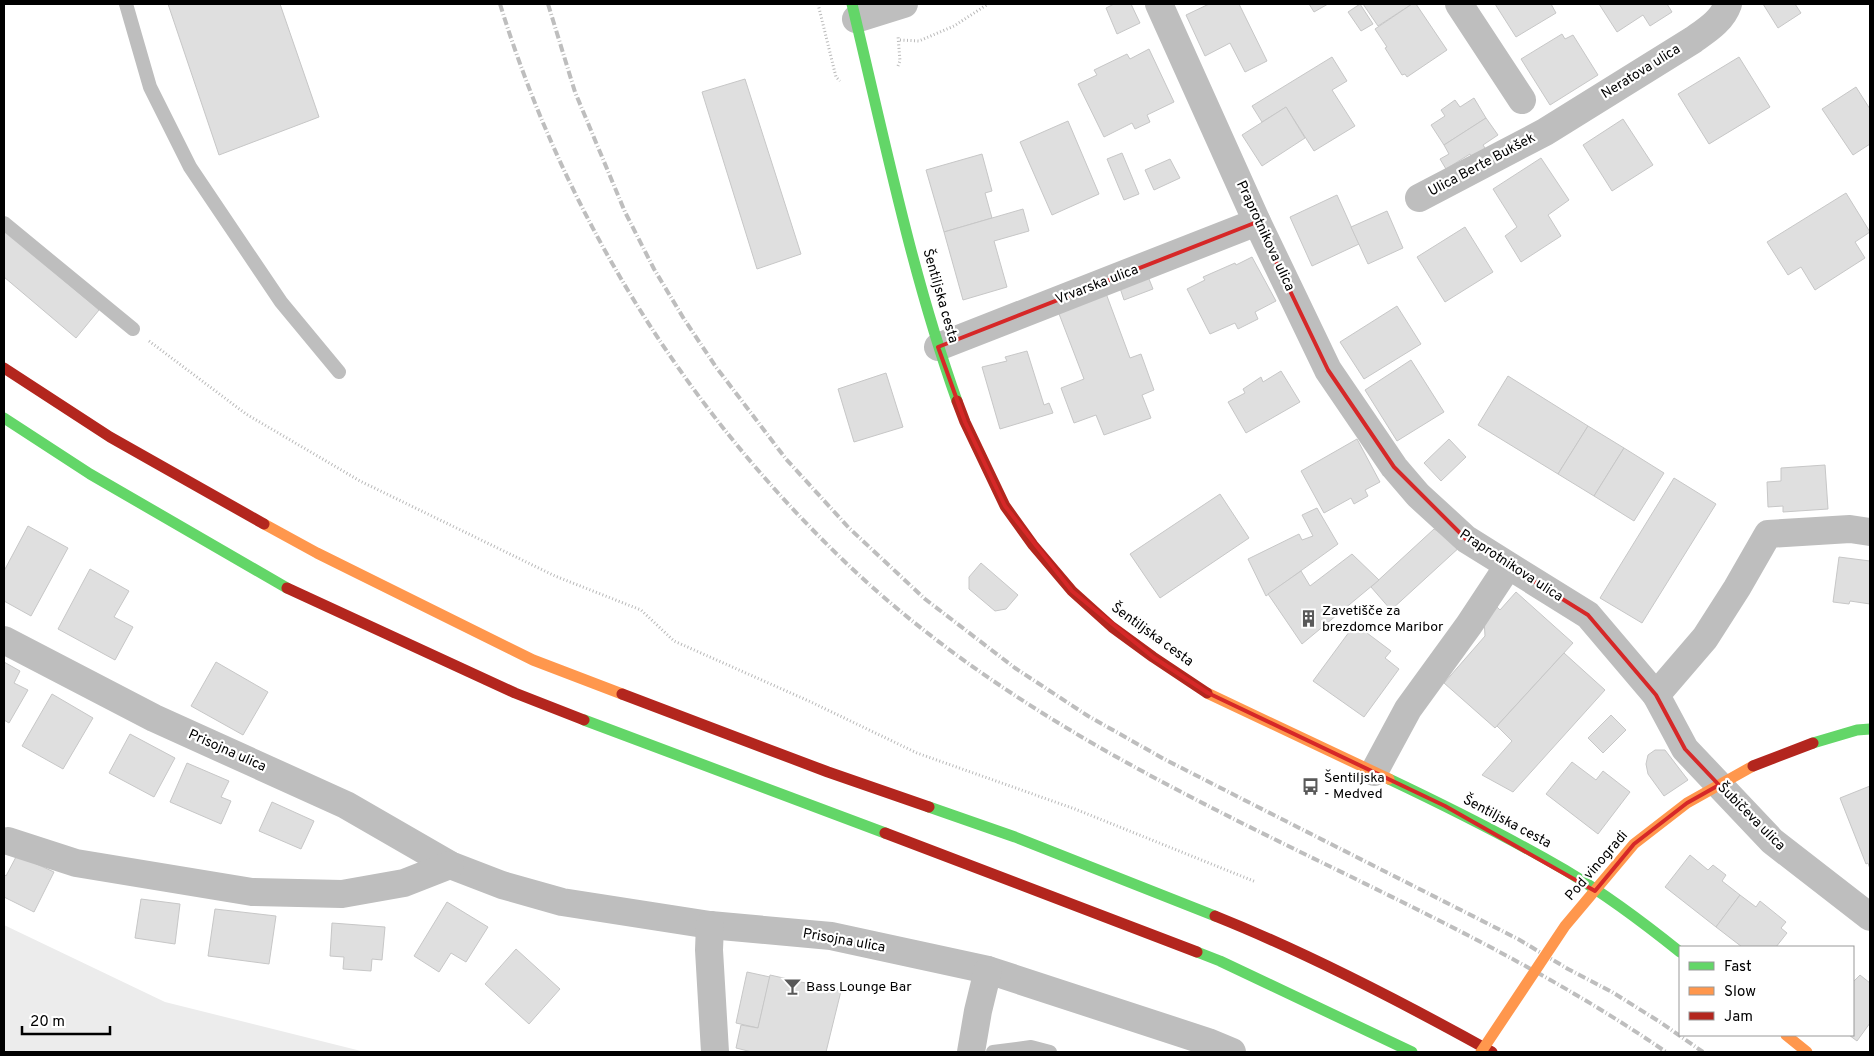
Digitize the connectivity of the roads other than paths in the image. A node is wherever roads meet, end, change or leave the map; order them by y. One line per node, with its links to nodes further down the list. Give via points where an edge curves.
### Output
1 (126, 4): 15 (lane, via 150,87 190,167 281,302)
2 (904, 4): 6 (street)
3 (1159, 4): 11 (street, Praprotnikova ulica)
4 (1460, 4): 7 (street)
5 (1728, 4): 8 (street, Neratova ulica, via 1716,24)
6 (854, 12): 13 (main road, Šentiljska cesta, via 904,224)
7 (1522, 100)
8 (1545, 132): 9 (street, Ulica Berte Bukšek)
9 (1419, 198)
10 (4, 222): 12 (lane)
11 (1257, 222): 13 (street, Vrvarska ulica); 18 (street, Praprotnikova ulica, via 1328,370 1394,468 1466,539)
12 (133, 329)
13 (938, 347): 22 (main road, Šentiljska cesta, via 965,422 1005,506 1072,591 1112,628 1208,693)
14 (4, 368): 37 (main road, via 110,437 308,548 533,660 828,772 1015,837 1269,938)
15 (339, 372)
16 (4, 418): 35 (main road, via 90,474 285,587 515,693 1220,961)
17 (1870, 532): 20 (street, via 1850,528 1768,534 1705,638)
18 (1508, 566): 20 (street, Praprotnikova ulica, via 1588,616); 22 (street, via 1408,708)
19 (4, 640): 24 (street, Prisojna ulica, via 154,718 346,805)
20 (1656, 695): 25 (street, Šubičeva ulica, via 1685,749 1772,841)
21 (1870, 729): 36 (main road, Pod vinogradi, bridge, via 1813,743 1754,765 1688,803 1634,844 1565,926)
22 (1374, 772): 27 (main road, Šentiljska cesta, via 1566,871)
23 (8, 841): 24 (street, via 76,863 252,892 342,894 404,883)
24 (450, 865): 26 (street, Prisojna ulica, via 502,885 562,902)
25 (1870, 917)
26 (710, 925): 28 (street, Prisojna ulica, via 832,936); 30 (street)
27 (1679, 951)
28 (988, 970): 31 (street); 34 (street, Prisojna ulica)
29 (1787, 1036): 38 (main road)
30 (715, 1052)
31 (971, 1052)
32 (994, 1052): 33 (lane, via 1031,1047)
33 (1050, 1052)
34 (1232, 1052)
35 (1412, 1052)
36 (1482, 1052)
37 (1492, 1052)
38 (1807, 1052)

